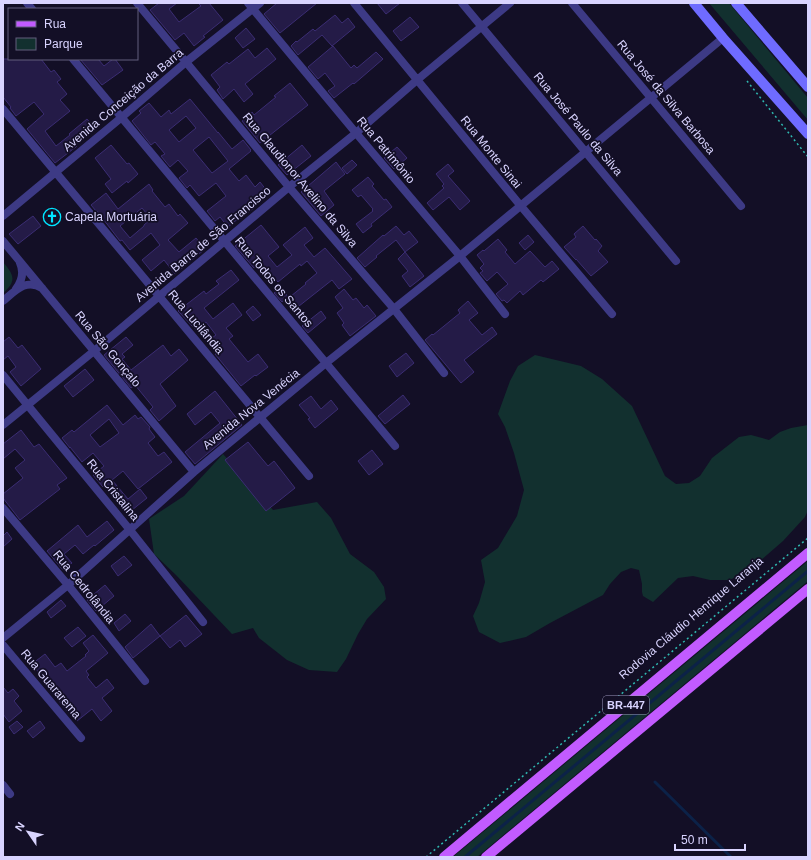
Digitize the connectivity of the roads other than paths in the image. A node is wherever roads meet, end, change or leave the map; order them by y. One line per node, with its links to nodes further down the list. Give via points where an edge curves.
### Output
1 (137, 3): 13 (street, Rua Claudionor Avelino da Silva)
2 (260, 3): 9 (street, Avenida Conceição da Barra)
3 (354, 3): 14 (street, Rua Monte Sinai)
4 (462, 3): 10 (street, Rua José Paulo da Silva)
5 (510, 3): 10 (street, Avenida Barra de São Francisco)
6 (572, 3): 16 (street, Rua José da Silva Barbosa)
7 (694, 3): 11 (main road)
8 (736, 3): 15 (main road)
9 (250, 6): 13 (street, Avenida Conceição da Barra); 19 (street, Rua Patrimônio)
10 (481, 27): 14 (street, Avenida Barra de São Francisco); 21 (street, Rua José Paulo da Silva)
11 (723, 38): 16 (street, Avenida Nova Venécia); 20 (main road)
12 (74, 60): 18 (street, Rua Todos os Santos)
13 (186, 62): 18 (street, Avenida Conceição da Barra); 23 (street, Rua Claudionor Avelino da Silva)
14 (417, 80): 19 (street, Avenida Barra de São Francisco); 24 (street, Rua Monte Sinai)
15 (808, 87)
16 (651, 98): 21 (street, Avenida Nova Venécia); 25 (street, Rua José da Silva Barbosa)
17 (3, 109): 22 (street, Rua Lucilândia)
18 (122, 117): 22 (street, Avenida Conceição da Barra); 28 (street, Rua Todos os Santos)
19 (356, 133): 23 (street, Avenida Barra de São Francisco); 29 (street, Rua Patrimônio)
20 (808, 134)
21 (585, 152): 24 (street, Avenida Nova Venécia); 30 (street, Rua José Paulo da Silva)
22 (56, 172): 26 (street, Avenida Conceição da Barra); 34 (street, Rua Lucilândia)
23 (289, 187): 28 (street, Avenida Barra de São Francisco); 36 (street, Rua Claudionor Avelino da Silva)
24 (520, 205): 29 (street, Avenida Nova Venécia); 38 (street, Rua Monte Sinai)
25 (741, 206)
26 (3, 216)
27 (3, 241): 31 (street, Rua São Gonçalo)
28 (225, 242): 34 (street, Avenida Barra de São Francisco); 40 (street, Rua Todos os Santos)
29 (460, 256): 36 (street, Avenida Nova Venécia); 37 (street, Rua Patrimônio)
30 (676, 261)
31 (20, 262): 32 (street, Rua São Gonçalo); 33 (street, via 22,280)
32 (45, 291): 33 (street, via 30,284); 39 (street, Rua São Gonçalo)
33 (11, 294): 35 (street)
34 (159, 296): 39 (street, Avenida Barra de São Francisco); 44 (street, Rua Lucilândia)
35 (3, 301)
36 (394, 309): 40 (street, Avenida Nova Venécia); 41 (street, Rua Claudionor Avelino da Silva)
37 (505, 314)
38 (612, 314)
39 (94, 351): 43 (street, Avenida Barra de São Francisco); 47 (street, Rua São Gonçalo)
40 (326, 363): 44 (street, Avenida Nova Venécia); 46 (street, Rua Todos os Santos)
41 (444, 373)
42 (3, 375): 43 (street, Rua Cristalina)
43 (28, 405): 45 (street, Avenida Barra de São Francisco); 50 (street, Rua Cristalina)
44 (260, 417): 47 (street, Avenida Nova Venécia); 48 (street, Rua Lucilândia)
45 (3, 425)
46 (395, 446)
47 (194, 472): 50 (street, Avenida Nova Venécia)
48 (309, 476)
49 (3, 508): 52 (street, Rua Cedrolândia)
50 (130, 530): 52 (street, Avenida Nova Venécia); 54 (street, Rua Cristalina)
51 (808, 553): 61 (main road, Rodovia Cláudio Henrique Laranja / BR-447)
52 (68, 585): 55 (street, Avenida Nova Venécia); 57 (street, Rua Cedrolândia)
53 (808, 589): 62 (main road, BR-447)
54 (203, 622)
55 (3, 638)
56 (3, 645): 58 (street, Rua Guararema)
57 (145, 681)
58 (81, 738)
59 (3, 785): 60 (street)
60 (10, 794)
61 (444, 857)
62 (486, 857)

